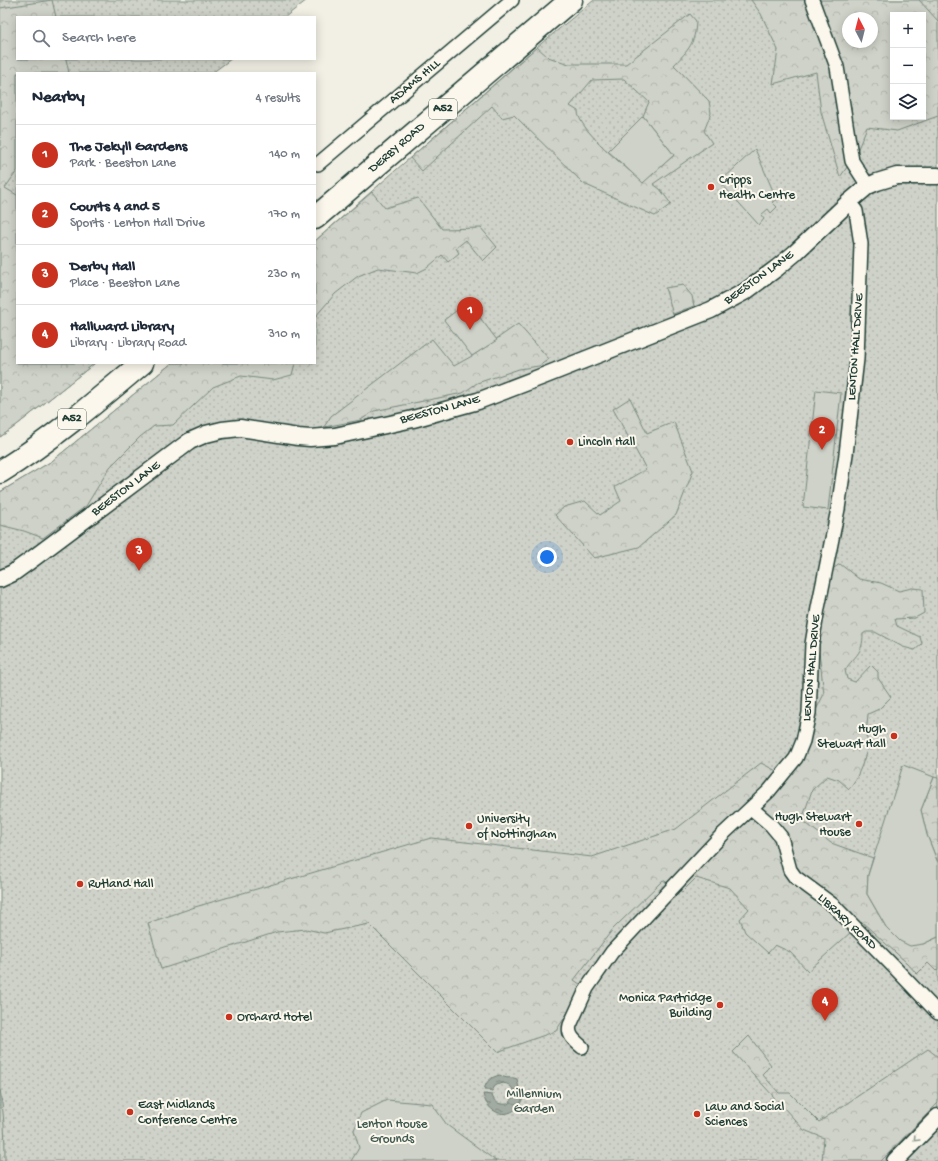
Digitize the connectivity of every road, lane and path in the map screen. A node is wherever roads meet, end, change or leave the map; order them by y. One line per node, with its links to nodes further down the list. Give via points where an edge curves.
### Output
1 (512, 0): 4 (street, ADAMS HILL)
2 (571, 0): 8 (highway, DERBY ROAD / A52)
3 (812, 0): 6 (street, via 837,67 852,160)
4 (318, 164)
5 (938, 176): 6 (street, BEESTON LANE, via 897,176)
6 (868, 186): 7 (street, BEESTON LANE)
7 (849, 202): 11 (street, BEESTON LANE, via 795,253 729,301 507,390 413,419 335,436 298,437 240,428 206,434 190,441 13,573); 12 (street, LENTON HALL DRIVE, via 856,211 861,244 857,359 838,509 813,638 809,713 803,741 796,758 769,791)
8 (316, 217)
9 (141, 364): 10 (highway, A52)
10 (0, 472)
11 (0, 579)
12 (751, 808): 13 (street, LIBRARY ROAD, via 781,837 790,870 795,877 833,905); 14 (street, LENTON HALL DRIVE, via 722,835 612,952 587,988 570,1025 570,1035)
13 (938, 1013)
14 (582, 1047)
15 (938, 1116): 16 (street, one-way to 16)
16 (895, 1161)

